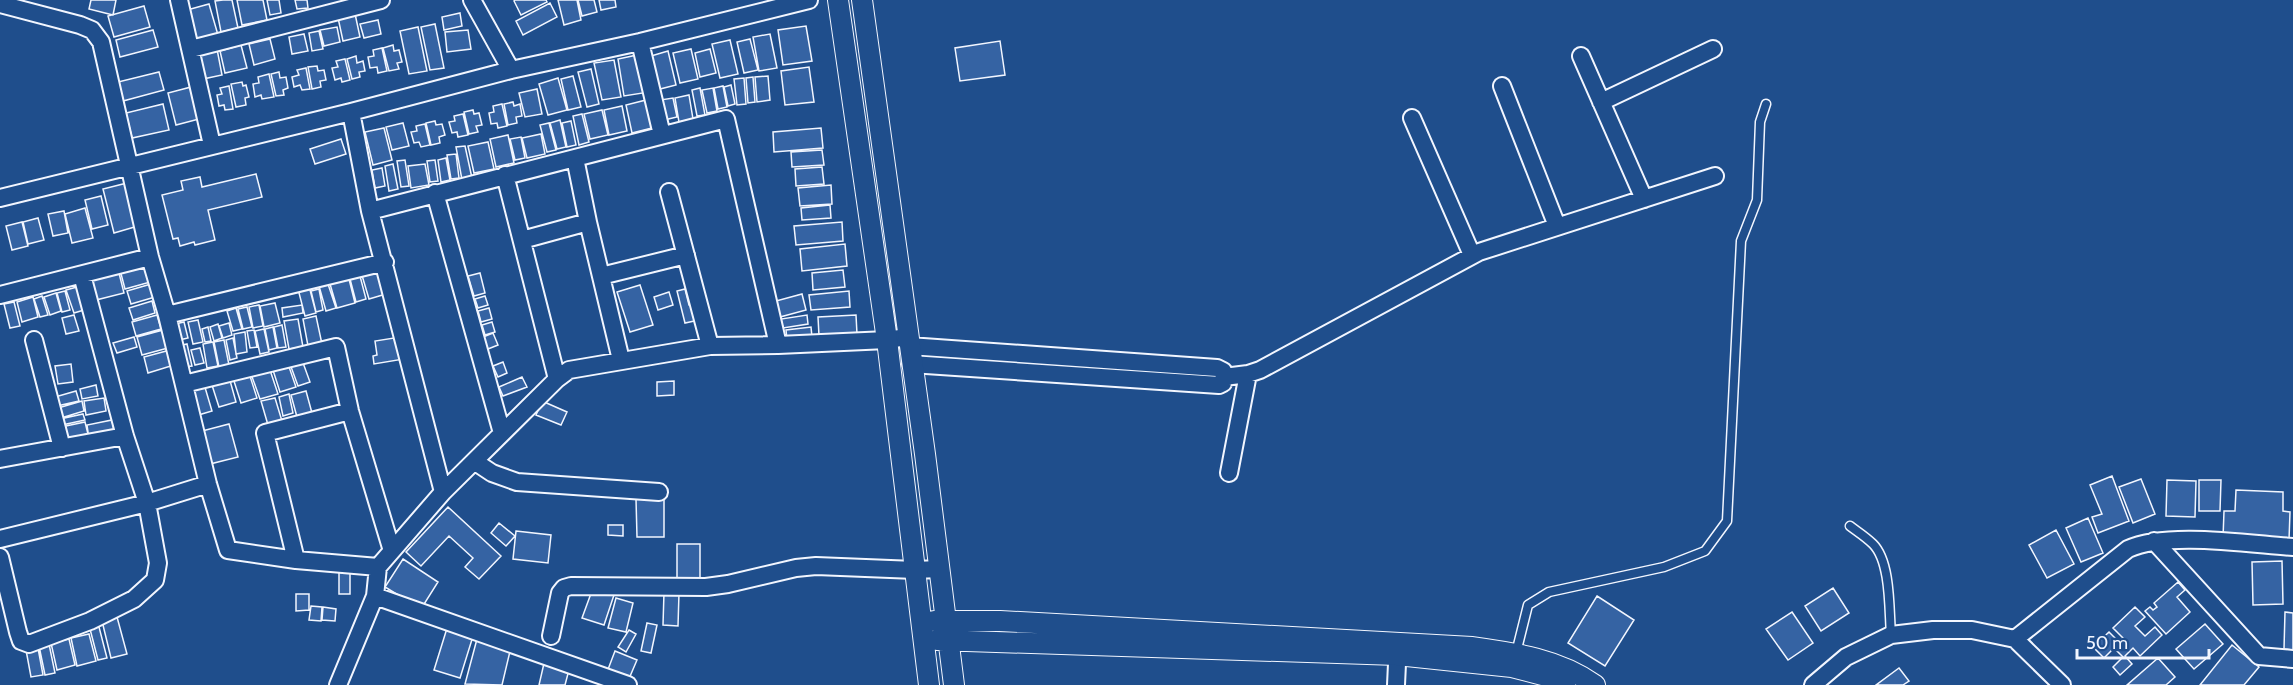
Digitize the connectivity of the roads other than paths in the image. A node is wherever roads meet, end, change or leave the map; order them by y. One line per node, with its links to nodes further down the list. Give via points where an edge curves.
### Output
1 (179, 0): 10 (street)
2 (381, 0): 7 (street)
3 (472, 0): 13 (street)
4 (809, 0): 9 (street)
5 (838, 0): 42 (street)
6 (862, 0): 45 (street)
7 (352, 3): 10 (street)
8 (0, 4): 22 (street, via 92,30 101,42)
9 (640, 42): 13 (street); 19 (street)
10 (191, 49): 20 (street)
11 (1713, 49): 15 (street)
12 (1581, 56): 15 (street)
13 (511, 70): 17 (street)
14 (1502, 86): 31 (street)
15 (1601, 102): 28 (street)
16 (1766, 104): 78 (lane, via 1760,122 1757,200 1741,241 1727,521 1705,551 1664,567 1550,592 1528,605)
17 (351, 112): 20 (street); 29 (street)
18 (1412, 118): 34 (street)
19 (662, 135): 21 (street); 43 (street, via 726,119)
20 (212, 145): 22 (street)
21 (575, 158): 23 (street); 30 (street)
22 (128, 165): 27 (street); 35 (street)
23 (505, 175): 26 (street); 32 (street)
24 (1715, 176): 28 (street)
25 (669, 192): 33 (street)
26 (435, 193): 29 (street); 51 (street)
27 (0, 198)
28 (1644, 199): 31 (street)
29 (370, 211): 36 (street)
30 (588, 222): 32 (street); 38 (street)
31 (1557, 226): 34 (street)
32 (522, 240): 48 (street)
33 (686, 255): 38 (street); 44 (street)
34 (1472, 255): 47 (street)
35 (150, 258): 37 (street); 40 (street)
36 (385, 262): 40 (street); 58 (street)
37 (82, 275): 39 (street); 52 (street)
38 (601, 276): 46 (street)
39 (0, 295)
40 (167, 315): 49 (street)
41 (34, 340): 53 (street)
42 (887, 340): 43 (street); 45 (street); 70 (street)
43 (778, 345): 44 (street)
44 (710, 346): 46 (street)
45 (909, 349): 47 (street, via 1217,368 1224,376); 69 (street)
46 (621, 360): 48 (street, via 569,370)
47 (1248, 374): 56 (street)
48 (556, 379): 51 (street)
49 (184, 384): 50 (street, via 336,347); 57 (street)
50 (350, 411): 65 (street); 67 (street, via 265,433)
51 (502, 433): 55 (street)
52 (125, 436): 53 (street); 60 (street)
53 (62, 448): 54 (street)
54 (0, 459)
55 (474, 460): 58 (street); 59 (street, via 492,473 517,482)
56 (1229, 473)
57 (208, 484): 60 (street); 67 (street, via 228,550)
58 (443, 492): 65 (street)
59 (659, 492)
60 (147, 503): 62 (street); 66 (street, via 158,563 155,580 134,599 29,644 21,641)
61 (1850, 526): 74 (lane, via 1881,554)
62 (0, 538)
63 (2154, 541): 64 (street); 76 (street, via 2128,549); 79 (street, via 2259,656)
64 (2293, 547)
65 (392, 551): 68 (street)
66 (0, 557)
67 (296, 560): 68 (street)
68 (378, 567): 71 (street)
69 (939, 569): 70 (street); 73 (street)
70 (915, 570): 72 (street); 75 (street, via 806,566 706,587 571,586 560,592)
71 (375, 596): 80 (street); 81 (street)
72 (921, 631): 73 (street); 82 (street)
73 (946, 631): 77 (street, via 1000,621); 83 (street)
74 (1891, 635): 76 (street, via 1972,630); 87 (street, via 1846,657)
75 (551, 636)
76 (2016, 639): 88 (street)
77 (1398, 648): 78 (street, via 1472,647); 84 (street); 85 (street, via 1512,667)
78 (1516, 654): 86 (street, via 1566,667)
79 (2293, 659)
80 (338, 685)
81 (628, 685)
82 (929, 685)
83 (954, 685)
84 (1396, 685)
85 (1565, 685)
86 (1595, 685)
87 (1813, 685)
88 (2062, 685)

